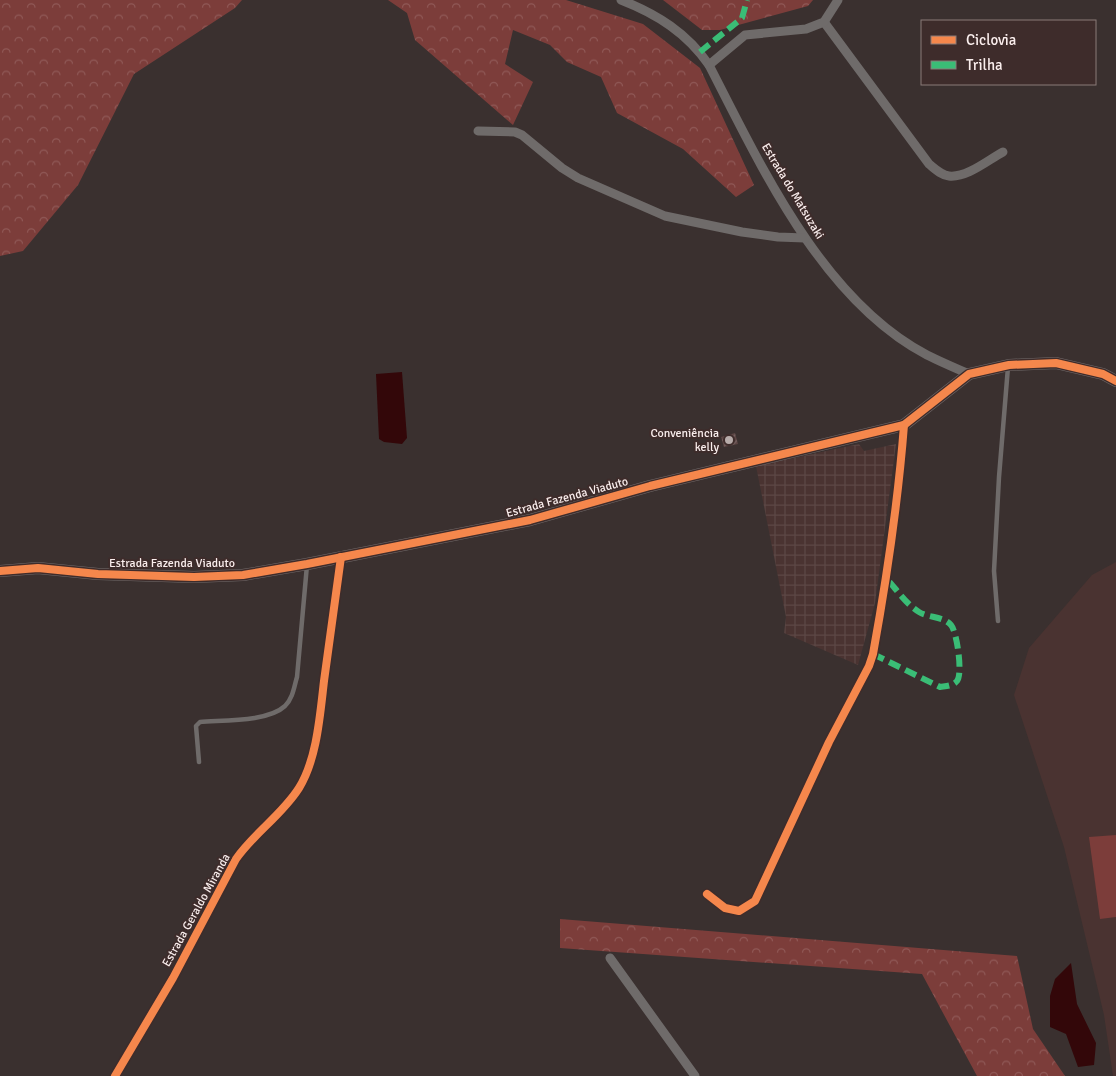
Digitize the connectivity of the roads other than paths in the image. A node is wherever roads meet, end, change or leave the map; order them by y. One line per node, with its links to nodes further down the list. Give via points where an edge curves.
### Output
1 (621, 0): 4 (street, Estrada do Matsuzaki, via 665,21 700,52)
2 (838, 0): 3 (street)
3 (824, 22): 4 (street, via 806,29 745,35); 6 (street, via 929,164 940,172 948,176 958,175)
4 (709, 65): 7 (street, Estrada do Matsuzaki, via 754,153)
5 (478, 131): 7 (street, via 522,134 578,178 665,216 742,232)
6 (1003, 152)
7 (805, 238): 9 (street, Estrada do Matsuzaki, via 841,286 864,309 926,355)
8 (1008, 365): 9 (street, Estrada Fazenda Viaduto); 10 (street, Estrada Fazenda Viaduto, via 1056,363 1103,374); 15 (lane, via 994,572)
9 (969, 374): 11 (street, Estrada Fazenda Viaduto)
10 (1116, 381)
11 (904, 425): 12 (street, Estrada Fazenda Viaduto, via 650,486 530,520); 17 (street, via 894,532 869,666 828,742 755,900 739,911 726,908)
12 (341, 557): 13 (street, Estrada Fazenda Viaduto); 19 (street, Estrada Geraldo Miranda, via 321,704 307,770 286,806 249,842 236,860)
13 (307, 564): 14 (street, Estrada Fazenda Viaduto, via 243,575 194,577 98,574 38,568); 16 (lane, via 293,694 285,706 262,717 200,722 196,726)
14 (0, 571)
15 (998, 621)
16 (199, 762)
17 (708, 894)
18 (610, 958): 20 (street)
19 (115, 1076)
20 (694, 1076)

